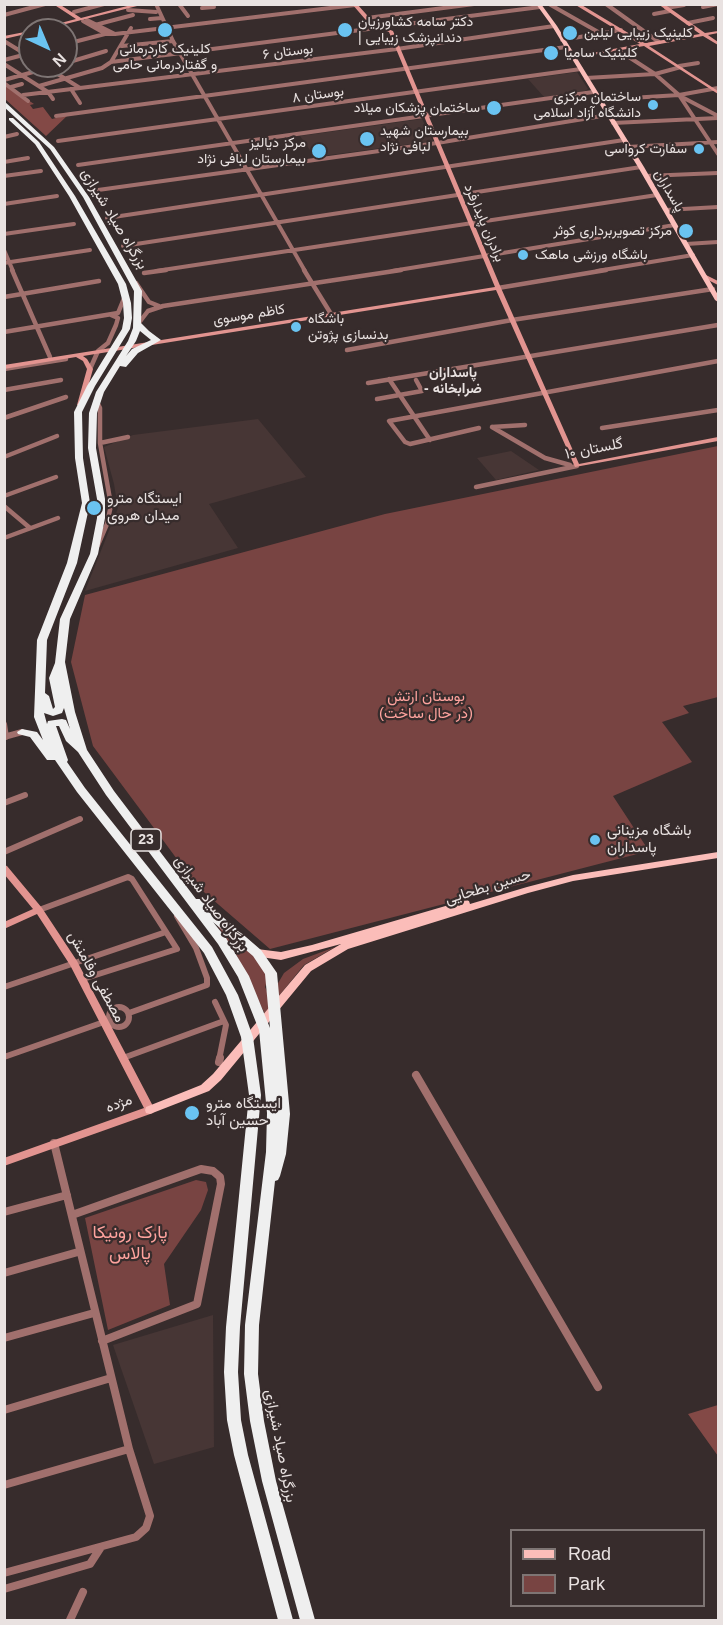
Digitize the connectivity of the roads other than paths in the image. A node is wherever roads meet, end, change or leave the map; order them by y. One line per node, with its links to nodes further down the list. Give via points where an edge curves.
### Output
1 (45, 4): 27 (street)
2 (55, 4): 34 (main road)
3 (61, 4): 24 (main road)
4 (143, 4): 18 (main road)
5 (179, 4): 29 (street)
6 (304, 4): 22 (street)
7 (355, 4): 22 (street); 31 (main road)
8 (474, 4): 31 (street)
9 (549, 4): 46 (street)
10 (576, 4): 41 (main road)
11 (606, 4): 52 (street)
12 (660, 4): 23 (main road)
13 (718, 4): 21 (street)
14 (102, 5): 24 (street)
15 (153, 5): 18 (main road); 25 (street)
16 (684, 5): 23 (street)
17 (539, 6): 37 (main road, پاسداران); 40 (street)
18 (130, 7): 25 (street); 34 (main road)
19 (205, 7): 20 (street)
20 (214, 7)
21 (703, 7)
22 (309, 10): 39 (street)
23 (668, 10): 26 (street); 35 (main road)
24 (74, 12): 34 (main road)
25 (157, 13): 30 (street)
26 (654, 14)
27 (4, 15)
28 (132, 15): 36 (street)
29 (188, 16)
30 (162, 18): 33 (street); 39 (street)
31 (367, 18): 40 (main road, via 373,25)
32 (713, 18): 35 (street)
33 (150, 19)
34 (80, 20): 36 (street); 43 (street)
35 (688, 23): 47 (main road)
36 (95, 25): 44 (street)
37 (554, 26): 49 (main road, پاسداران); 60 (street, بوستان ۶)
38 (131, 28): 45 (street)
39 (167, 28): 45 (street); 51 (street)
40 (385, 28): 60 (main road, برادران پایدارفرد, via 391,31); 63 (street)
41 (621, 30): 46 (street); 54 (main road)
42 (718, 32): 47 (main road)
43 (106, 34): 44 (street); 50 (street)
44 (115, 34): 45 (street)
45 (127, 34): 56 (street)
46 (600, 34): 49 (street)
47 (705, 34): 52 (main road); 53 (main road); 54 (main road)
48 (5, 39): 55 (street)
49 (562, 40): 57 (main road, پاسداران)
50 (78, 41)
51 (173, 41): 56 (street); 63 (street)
52 (659, 42): 54 (main road)
53 (718, 44)
54 (645, 45): 61 (main road); 69 (main road)
55 (12, 46): 58 (street); 59 (street)
56 (122, 46): 67 (street)
57 (566, 47): 64 (main road, پاسداران); 71 (street)
58 (4, 48)
59 (18, 49)
60 (397, 49): 71 (main road, برادران پایدارفرد); 73 (street, بوستان ۶)
61 (618, 50): 64 (main road); 74 (street)
62 (106, 51): 65 (street)
63 (181, 54): 67 (street); 73 (street)
64 (572, 55): 70 (main road, پاسداران)
65 (78, 59)
66 (4, 62): 72 (street)
67 (111, 62): 77 (street)
68 (698, 63): 69 (street)
69 (680, 67): 74 (street); 83 (main road)
70 (581, 69): 76 (main road, پاسداران); 86 (street, بوستان ۸)
71 (406, 70): 86 (main road, برادران پایدارفرد); 91 (street)
72 (18, 72)
73 (194, 74): 82 (street, بوستان ۶); 91 (street)
74 (654, 74): 76 (street); 90 (street)
75 (27, 78): 80 (street)
76 (586, 78): 87 (main road, پاسداران)
77 (66, 79): 80 (street); 82 (street)
78 (4, 81): 81 (street)
79 (22, 84): 81 (street)
80 (39, 86): 85 (street)
81 (11, 87): 89 (street)
82 (81, 88): 84 (street, بوستان ۶)
83 (715, 88): 88 (main road); 90 (street)
84 (71, 89): 85 (street, بوستان ۶); 96 (street)
85 (48, 92): 89 (street, بوستان ۶); 92 (street)
86 (415, 92): 100 (main road, برادران پایدارفرد); 102 (street, بوستان ۸)
87 (593, 92): 93 (main road, پاسداران); 100 (street)
88 (718, 93)
89 (23, 95): 94 (street)
90 (679, 95): 93 (street); 101 (street); 103 (street)
91 (205, 97): 99 (street); 102 (street)
92 (53, 99)
93 (598, 100): 98 (main road, پاسداران)
94 (28, 101)
95 (4, 103): 151 (highway, بزرگراه صیاد شیرازی / 23, via 52,148 86,197)
96 (80, 103)
97 (4, 113): 157 (highway, بزرگراه صیاد شیرازی, via 37,143 50,162 110,262)
98 (608, 115): 104 (main road, پاسداران); 110 (street)
99 (56, 116)
100 (425, 116): 110 (main road, برادران پایدارفرد); 112 (street)
101 (718, 117): 103 (street)
102 (218, 119): 108 (street, بوستان ۸); 112 (street)
103 (695, 119): 104 (street); 111 (street)
104 (613, 123): 107 (main road, پاسداران)
105 (17, 134): 106 (street)
106 (4, 137)
107 (624, 140): 113 (main road, پاسداران); 119 (street)
108 (58, 141)
109 (718, 142): 111 (street)
110 (436, 143): 119 (main road, برادران پایدارفرد); 120 (street)
111 (711, 143): 113 (street); 114 (street)
112 (231, 144): 117 (street); 120 (street)
113 (628, 147): 118 (main road, پاسداران)
114 (718, 154)
115 (28, 158): 116 (street)
116 (4, 162)
117 (78, 165)
118 (641, 167): 124 (main road, پاسداران); 129 (street)
119 (447, 168): 126 (street); 129 (main road, برادران پایدارفرد)
120 (245, 169): 125 (street); 126 (street)
121 (41, 171): 123 (street)
122 (718, 172): 124 (street)
123 (4, 176)
124 (646, 176): 127 (main road, پاسداران)
125 (98, 189)
126 (260, 195): 133 (street); 134 (street)
127 (657, 195): 132 (main road, پاسداران); 136 (street)
128 (57, 196): 130 (street)
129 (459, 196): 134 (street); 136 (main road, برادران پایدارفرد)
130 (4, 204)
131 (718, 207): 132 (street)
132 (666, 210): 137 (main road, پاسداران)
133 (107, 218)
134 (276, 223): 141 (street); 144 (street)
135 (74, 224): 138 (street)
136 (471, 224): 144 (street); 146 (main road, برادران پایدارفرد)
137 (675, 225): 140 (main road, پاسداران); 146 (street)
138 (4, 234)
139 (718, 242): 140 (street)
140 (686, 244): 145 (main road, پاسداران)
141 (123, 246)
142 (4, 250): 147 (street)
143 (90, 250): 147 (street)
144 (292, 250): 148 (street); 153 (street)
145 (693, 255): 149 (main road, پاسداران); 154 (street)
146 (484, 256): 153 (street); 154 (main road, برادران پایدارفرد)
147 (7, 263): 156 (street)
148 (144, 273)
149 (706, 278): 152 (main road); 155 (main road, پاسداران)
150 (99, 281): 156 (street)
151 (135, 282): 160 (street, via 149,303); 164 (highway, بزرگراه صیاد شیرازی / 23)
152 (718, 283)
153 (313, 284): 160 (street); 161 (street)
154 (498, 288): 161 (main road, کاظم موسوی); 163 (main road, برادران پایدارفرد)
155 (713, 289): 159 (main road, پاسداران); 163 (street)
156 (23, 294): 158 (street); 166 (street)
157 (125, 296): 162 (street, via 120,312); 186 (highway, بزرگراه صیاد شیرازی, via 126,329)
158 (4, 297)
159 (718, 300)
160 (163, 306): 164 (street, via 150,309)
161 (330, 312): 169 (main road, کاظم موسوی)
162 (104, 316): 166 (street); 174 (street, via 118,318 109,341 98,351)
163 (512, 320): 168 (street); 171 (main road, برادران پایدارفرد)
164 (138, 324): 183 (highway, بزرگراه صیاد شیرازی / 23); 183 (highway, via 157,340 132,354)
165 (718, 325): 171 (street)
166 (37, 327): 167 (street); 170 (street)
167 (4, 332)
168 (347, 350)
169 (67, 356): 170 (main road, کاظم موسوی); 173 (main road, کاظم موسوی); 174 (main road, via 79,355)
170 (50, 357): 173 (main road, کاظم موسوی)
171 (528, 357): 175 (street); 180 (main road, برادران پایدارفرد)
172 (718, 361): 180 (street)
173 (4, 367)
174 (90, 369): 186 (main road)
175 (389, 379): 178 (street); 181 (street)
176 (61, 380): 179 (street)
177 (416, 380): 181 (street, via 423,391)
178 (368, 383)
179 (4, 390)
180 (544, 393): 187 (street); 198 (main road, برادران پایدارفرد)
181 (400, 395): 184 (street); 187 (street)
182 (66, 397): 188 (street)
183 (98, 397): 196 (street); 206 (highway, بزرگراه صیاد شیرازی / 23, via 93,413 92,448 101,518)
184 (377, 399)
185 (718, 410): 191 (street)
186 (78, 412): 208 (highway, بزرگراه صیاد شیرازی / 23, via 79,458 86,503 72,563 42,640)
187 (415, 416): 194 (street); 194 (street, via 389,421 407,443)
188 (4, 418)
189 (525, 425): 198 (street, via 492,427 545,458)
190 (479, 428): 194 (street)
191 (603, 428)
192 (57, 436): 197 (street)
193 (128, 437): 196 (street)
194 (430, 440)
195 (718, 440): 198 (main road, گلستان ۱۰)
196 (100, 443): 206 (street, via 111,505)
197 (4, 457)
198 (577, 466): 200 (street, گلستان ۱۰)
199 (56, 477): 201 (street)
200 (476, 487)
201 (4, 496)
202 (4, 506): 204 (street)
203 (58, 518): 204 (street)
204 (30, 528): 205 (street)
205 (4, 538)
206 (94, 554): 207 (highway, بزرگراه صیاد شیرازی / 23, via 65,619)
207 (60, 662): 208 (highway, via 54,678 60,707 53,713 46,709); 212 (highway, بزرگراه صیاد شیرازی / 23)
208 (40, 675): 213 (highway, بزرگراه صیاد شیرازی / 23, via 39,717 51,748)
209 (4, 724): 211 (street)
210 (22, 732): 211 (street); 217 (highway, via 35,736 93,817)
211 (5, 737)
212 (82, 750): 213 (highway, via 70,739 62,722 52,723); 222 (highway, بزرگراه صیاد شیرازی / 23)
213 (64, 766): 217 (highway, بزرگراه صیاد شیرازی / 23)
214 (25, 795): 215 (street)
215 (4, 803)
216 (80, 819): 218 (street)
217 (112, 828): 223 (highway, بزرگراه صیاد شیرازی / 23)
218 (4, 852)
219 (718, 855): 221 (main road, حسین بطحایی, via 573,878)
220 (4, 867): 224 (main road, مصطفی وفامنش)
221 (527, 890): 227 (main road, via 434,912 312,949 281,956); 238 (main road, حسین بطحایی, via 345,946 314,964)
222 (185, 892): 227 (highway); 245 (highway, بزرگراه صیاد شیرازی / 23, via 233,958 265,1030 273,1113)
223 (168, 899): 232 (street, via 196,948 207,985); 263 (highway, بزرگراه صیاد شیرازی / 23, via 208,950 232,995 250,1049 255,1095 233,1327 234,1420)
224 (39, 910): 225 (main road); 226 (street, via 128,877); 228 (main road, مصطفی وفامنش)
225 (4, 926)
226 (166, 932): 228 (street); 229 (street, via 177,949)
227 (256, 953): 245 (highway, via 272,973 284,1090 280,1154)
228 (74, 963): 229 (main road, مصطفی وفامنش); 230 (street)
229 (83, 980): 233 (main road, مصطفی وفامنش)
230 (4, 987)
231 (215, 1002): 234 (street)
232 (129, 1013): 233 (street, via 121,1009); 235 (street, via 129,1021)
233 (106, 1020): 235 (street); 235 (street, via 108,1017 109,1022); 236 (street); 237 (main road, مصطفی وفامنش)
234 (224, 1021): 237 (street); 239 (street)
235 (120, 1026)
236 (4, 1057)
237 (123, 1058): 241 (main road, مصطفی وفامنش)
238 (233, 1059): 241 (main road, مژده, via 205,1088)
239 (219, 1062)
240 (416, 1075): 254 (street)
241 (150, 1110): 242 (main road, مژده)
242 (54, 1143): 243 (main road, مژده); 244 (street)
243 (4, 1162)
244 (67, 1195): 246 (street); 247 (street)
245 (266, 1206): 264 (highway, بزرگراه صیاد شیرازی / 23, via 252,1325 251,1374 269,1481)
246 (4, 1212)
247 (72, 1215): 248 (street); 252 (street, via 201,1169 220,1177 197,1304)
248 (78, 1252): 249 (street); 250 (street)
249 (4, 1273)
250 (93, 1313): 251 (street); 252 (street)
251 (4, 1338)
252 (102, 1341): 253 (street)
253 (111, 1378): 255 (street); 256 (street)
254 (598, 1387)
255 (4, 1410)
256 (129, 1449): 257 (street); 258 (street, via 150,1516 146,1528 136,1537)
257 (4, 1485)
258 (101, 1547): 259 (street); 260 (street, via 90,1564)
259 (4, 1574)
260 (4, 1590)
261 (83, 1592): 262 (street)
262 (70, 1620)
263 (286, 1620)
264 (308, 1620)

